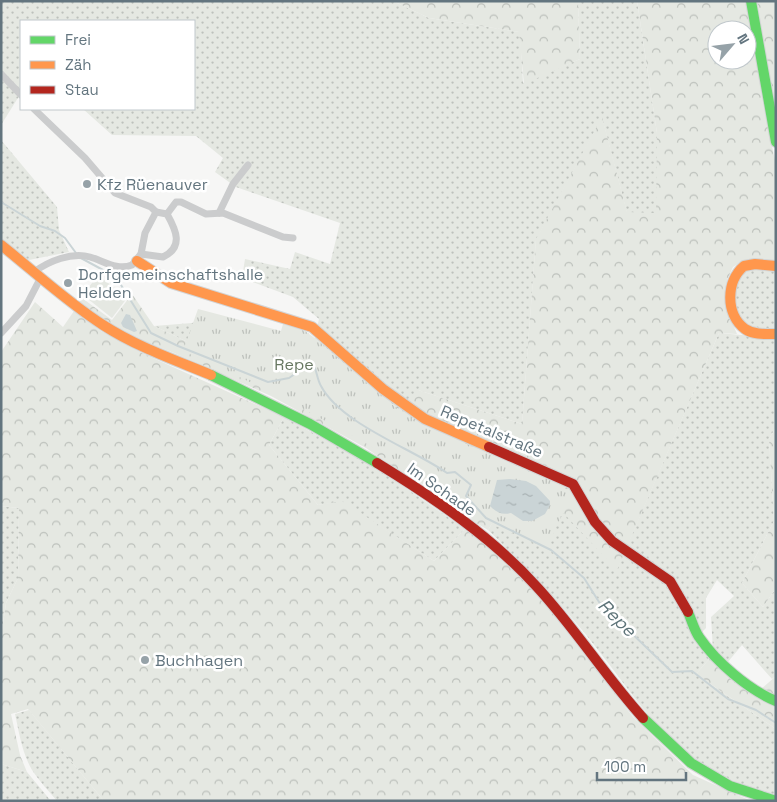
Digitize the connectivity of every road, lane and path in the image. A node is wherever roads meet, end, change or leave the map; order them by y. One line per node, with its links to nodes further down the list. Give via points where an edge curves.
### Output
1 (751, 1): 5 (street)
2 (1, 74): 3 (street)
3 (20, 94)
4 (35, 110): 7 (street, via 85,158 115,193)
5 (776, 142)
6 (248, 165): 8 (street, via 233,184)
7 (156, 212): 9 (street); 12 (street, via 145,233)
8 (219, 213): 9 (street, via 206,214 178,201); 10 (street)
9 (167, 214): 12 (street, via 178,236 173,250 163,258)
10 (293, 238)
11 (1, 245): 14 (street)
12 (139, 257): 14 (street, via 129,267 119,267 88,257 70,256 52,261); 17 (street, Repetalstraße, via 171,283 312,327 383,389 419,415 573,484 595,522 612,541 670,581 683,600 698,636 710,651 757,693)
13 (776, 266): 16 (street, via 753,264 744,267 734,279 731,296 733,312 740,325 758,334)
14 (38, 274): 15 (street, via 26,306); 18 (street, Im Schade, via 103,325 142,346 248,392 327,434 416,488 464,522 507,557 544,594 636,711 672,748 711,777)
15 (1, 333)
16 (776, 334)
17 (776, 701)
18 (776, 801)

